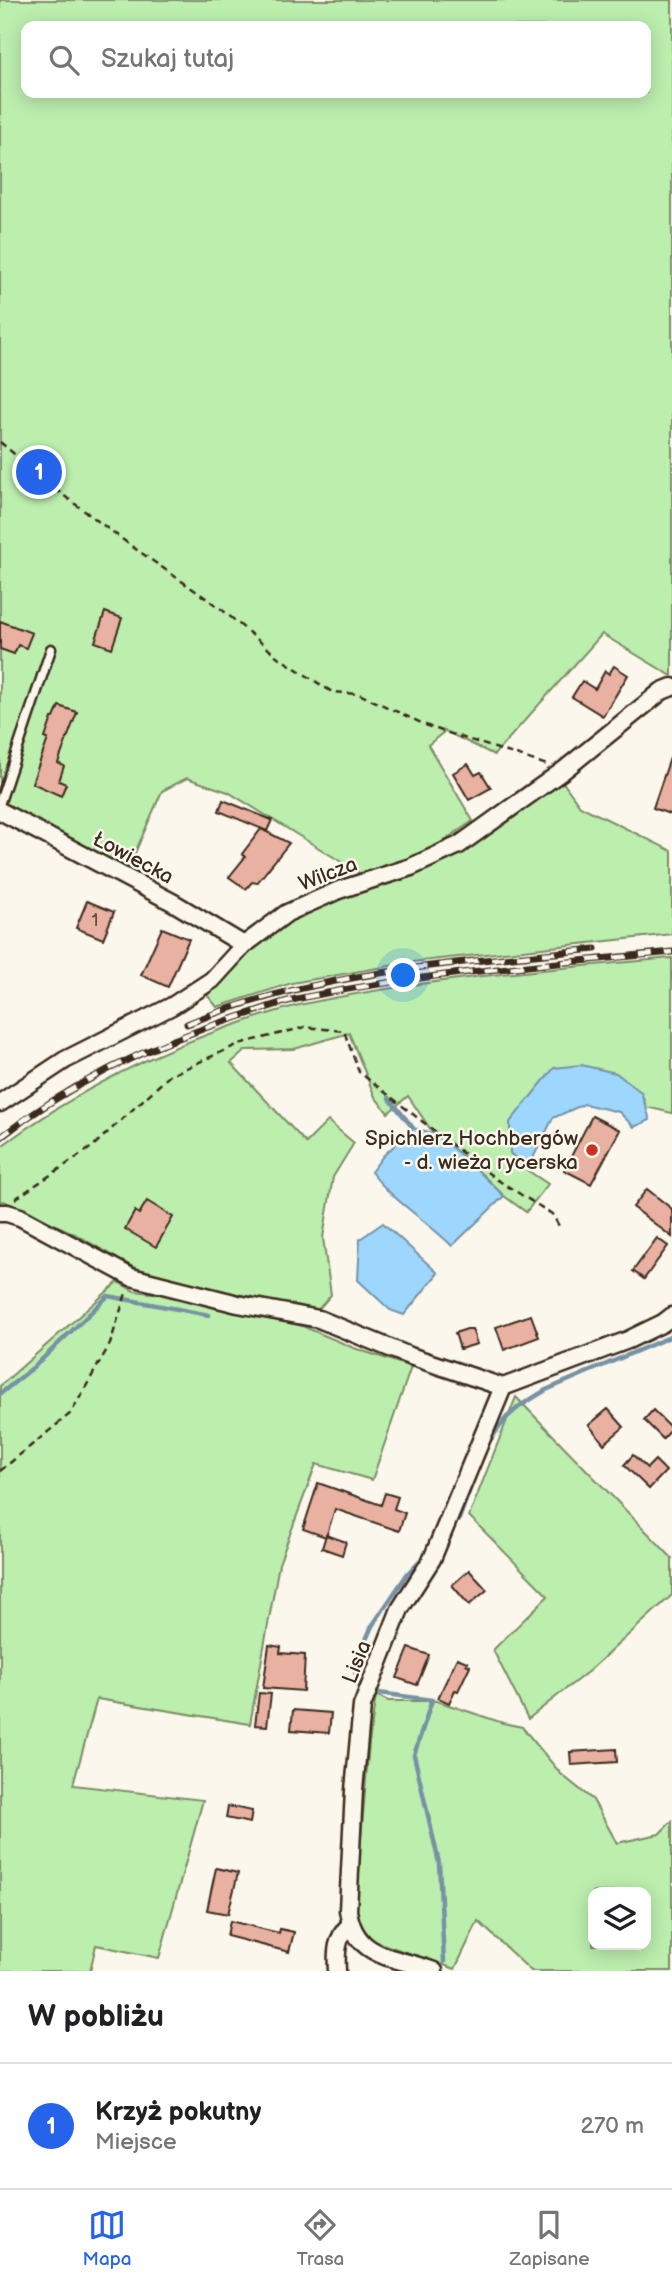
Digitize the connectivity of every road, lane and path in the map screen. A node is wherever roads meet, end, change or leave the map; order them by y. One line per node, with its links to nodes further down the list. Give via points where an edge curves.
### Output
1 (0, 442): 4 (path, via 278,657 332,692 359,694 430,727)
2 (51, 649): 5 (lane)
3 (672, 687): 4 (street, Wilcza)
4 (564, 770): 7 (street, Wilcza, via 459,845 411,867 311,901)
5 (0, 802)
6 (0, 811): 7 (street, Łowiecka)
7 (244, 945): 8 (street, Wilcza, via 212,980 172,1006 65,1060)
8 (0, 1103)
9 (4, 1213): 10 (path, via 12,1202 92,1147 169,1076 239,1044 305,1027 344,1031 359,1072 496,1179 552,1214); 13 (street, via 20,1217 131,1277 319,1320)
10 (559, 1226)
11 (126, 1294): 14 (path, via 110,1344 71,1413)
12 (672, 1316): 13 (street, via 628,1340)
13 (503, 1387): 15 (street, Lisia, via 432,1559 400,1609 362,1706)
14 (0, 1471)
15 (350, 1925): 16 (street, Lisia, via 339,1939); 17 (street, via 362,1944 377,1954)
16 (337, 1971)
17 (434, 1971)

